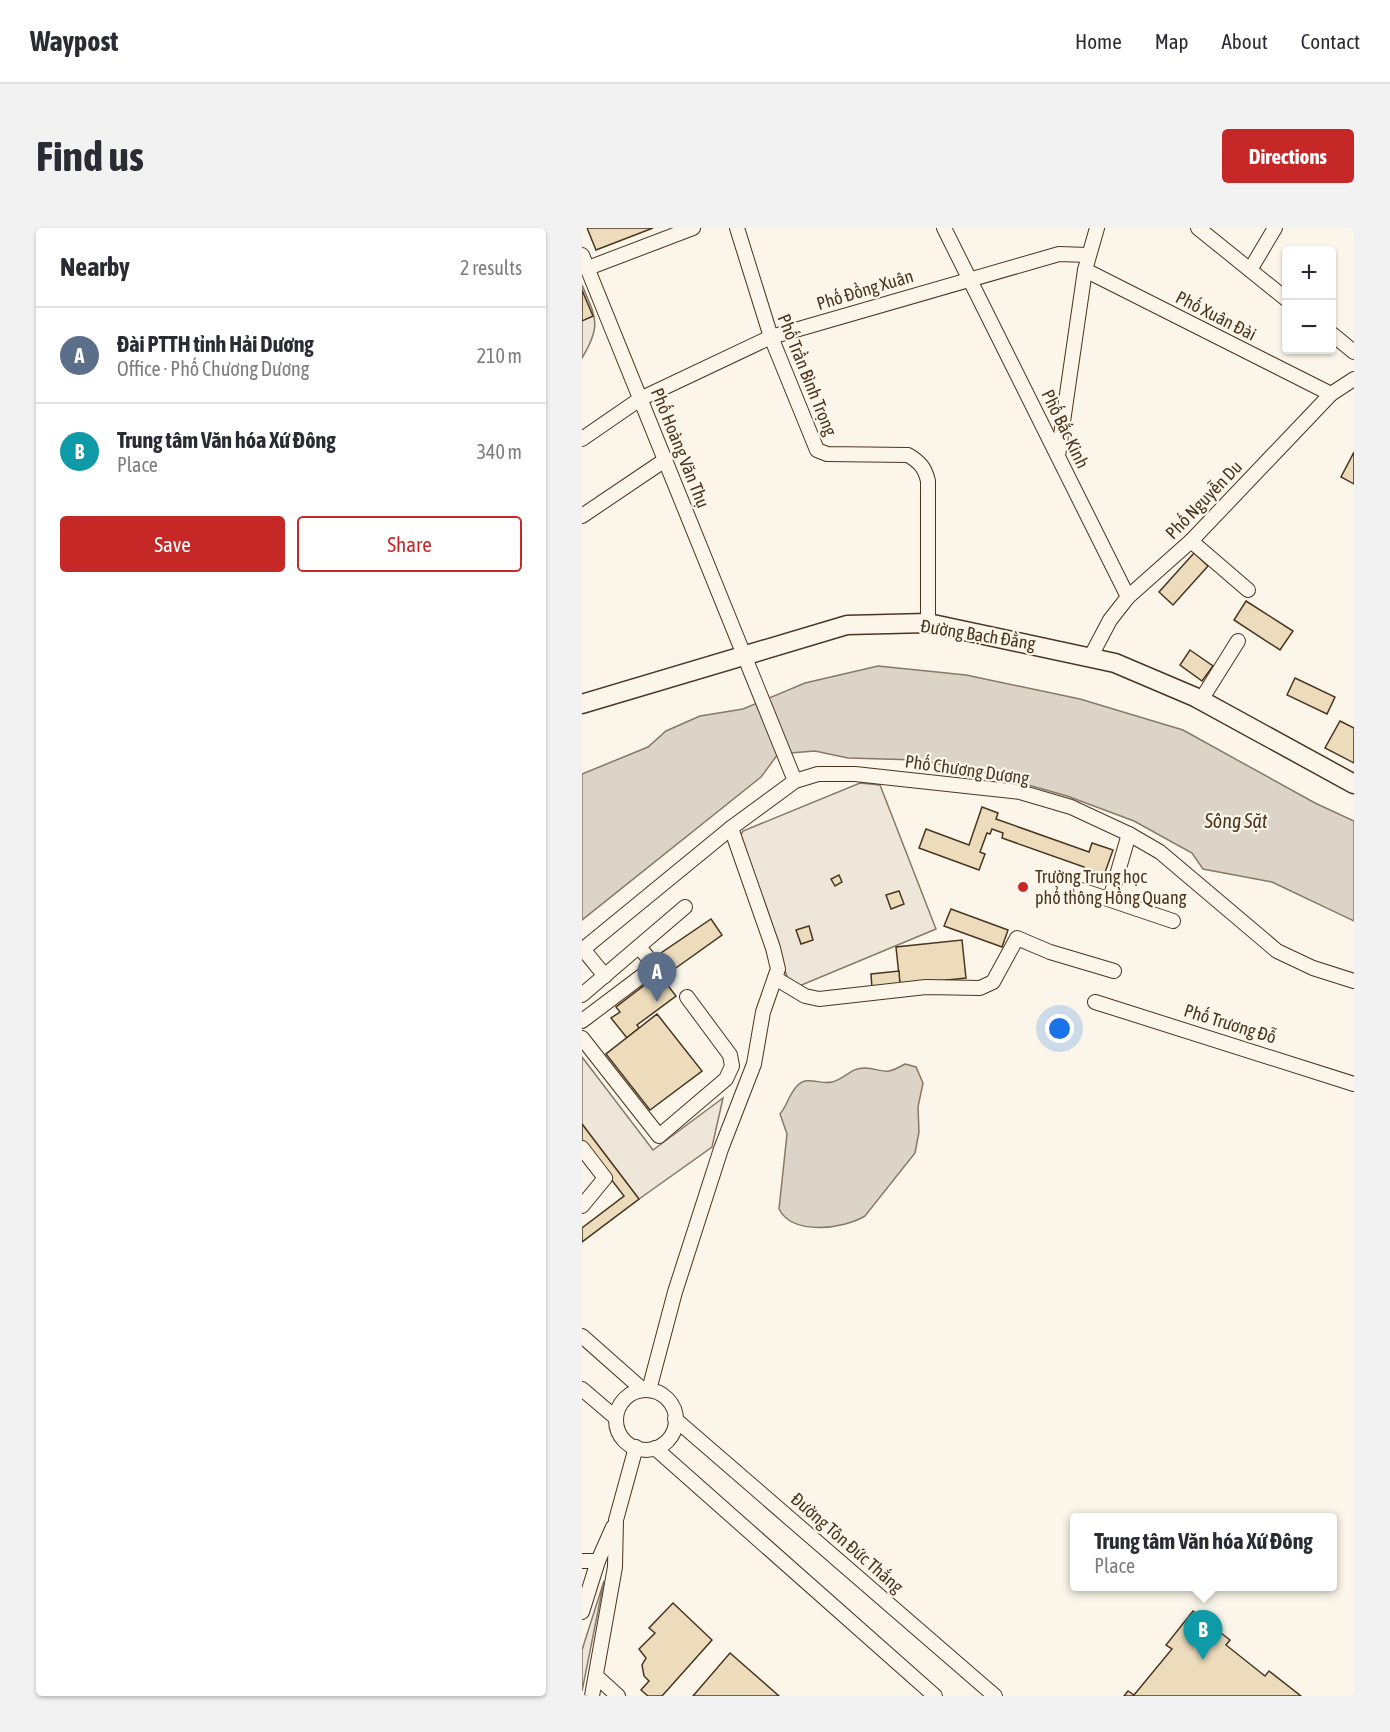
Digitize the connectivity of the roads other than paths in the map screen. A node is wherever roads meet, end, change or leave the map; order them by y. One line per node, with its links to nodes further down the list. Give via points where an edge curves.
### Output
1 (693, 228): 9 (street)
2 (737, 228): 14 (street, Phố Trần Bình Trọng)
3 (944, 228): 12 (street, Phố Bắc Kinh)
4 (1097, 228): 8 (street)
5 (1198, 228): 11 (street)
6 (1275, 228): 11 (street)
7 (582, 255): 9 (street, Phố Hoàng Văn Thụ)
8 (1088, 255): 10 (street); 12 (street, via 1059,254)
9 (588, 268): 19 (street, Phố Hoàng Văn Thụ)
10 (1085, 270): 18 (street, Phố Xuân Đài); 21 (street)
11 (1250, 270): 13 (street)
12 (970, 278): 14 (street, Phố Đồng Xuân); 21 (street, Phố Bắc Kinh)
13 (1282, 295)
14 (771, 337): 19 (street, Phố Đồng Xuân); 27 (street, Phố Trần Bình Trọng, via 817,450 828,454 908,455 925,470)
15 (1336, 337): 16 (street)
16 (1354, 352)
17 (1354, 379): 18 (street, Phố Nguyễn Du)
18 (1330, 394): 24 (street, Phố Nguyễn Du)
19 (640, 399): 20 (street, Phố Đồng Xuân); 22 (street, Phố Hoàng Văn Thụ)
20 (582, 439)
21 (1058, 456): 26 (street, Phố Bắc Kinh)
22 (665, 460): 23 (street); 29 (street, Phố Hoàng Văn Thụ)
23 (582, 516)
24 (1191, 541): 25 (street); 26 (street, Phố Nguyễn Du)
25 (1248, 590)
26 (1128, 597): 30 (street, Phố Nguyễn Du, via 1110,620)
27 (928, 623): 29 (main road, Đường Bạch Đằng, via 847,625); 30 (main road, Đường Bạch Đằng)
28 (1238, 641): 31 (street)
29 (744, 655): 32 (main road, Đường Bạch Đằng); 33 (street, Phố Hoàng Văn Thụ)
30 (1091, 656): 31 (main road, Đường Bạch Đằng)
31 (1201, 700): 34 (main road, Đường Bạch Đằng)
32 (582, 704)
33 (795, 781): 35 (street, Phố Chương Dương); 36 (street, Phố Chương Dương, via 818,774 855,774 1020,792 1071,807)
34 (1354, 784)
35 (731, 828): 42 (street, Phố Chương Dương); 45 (street, via 773,948 778,969)
36 (1129, 834): 38 (street); 46 (street, Phố Chương Dương, via 1160,852 1277,951)
37 (1081, 890): 38 (street)
38 (1110, 899): 40 (street)
39 (685, 907): 41 (street)
40 (1173, 921)
41 (639, 947): 44 (street); 50 (street, via 655,966)
42 (583, 950): 44 (street)
43 (1114, 971): 45 (street, via 1017,938 993,982 980,988 926,987 819,999 805,996)
44 (605, 976): 47 (street)
45 (775, 978): 57 (street, via 763,1012 754,1064 732,1116)
46 (1354, 981)
47 (582, 995)
48 (687, 997): 51 (street, via 729,1055 732,1066 726,1079 659,1136)
49 (1095, 1002): 52 (street, Phố Trương Đỗ)
50 (582, 1021)
51 (582, 1038)
52 (1354, 1084)
53 (582, 1148): 54 (street, via 605,1178)
54 (582, 1206)
55 (582, 1336): 57 (street)
56 (582, 1389): 58 (street)
57 (646, 1390): 58 (street, via 624,1398); 59 (street, via 662,1394 671,1404)
58 (616, 1418): 60 (street, via 620,1435)
59 (675, 1419): 61 (street, via 667,1441); 67 (street, Đường Tôn Đức Thắng)
60 (636, 1447): 61 (street); 62 (street)
61 (655, 1448): 70 (street)
62 (616, 1520): 64 (street); 66 (street, via 615,1567)
63 (582, 1561): 64 (street)
64 (598, 1561): 65 (street)
65 (582, 1612)
66 (596, 1676): 68 (street); 69 (street)
67 (987, 1693)
68 (592, 1696)
69 (618, 1696)
70 (935, 1696)

